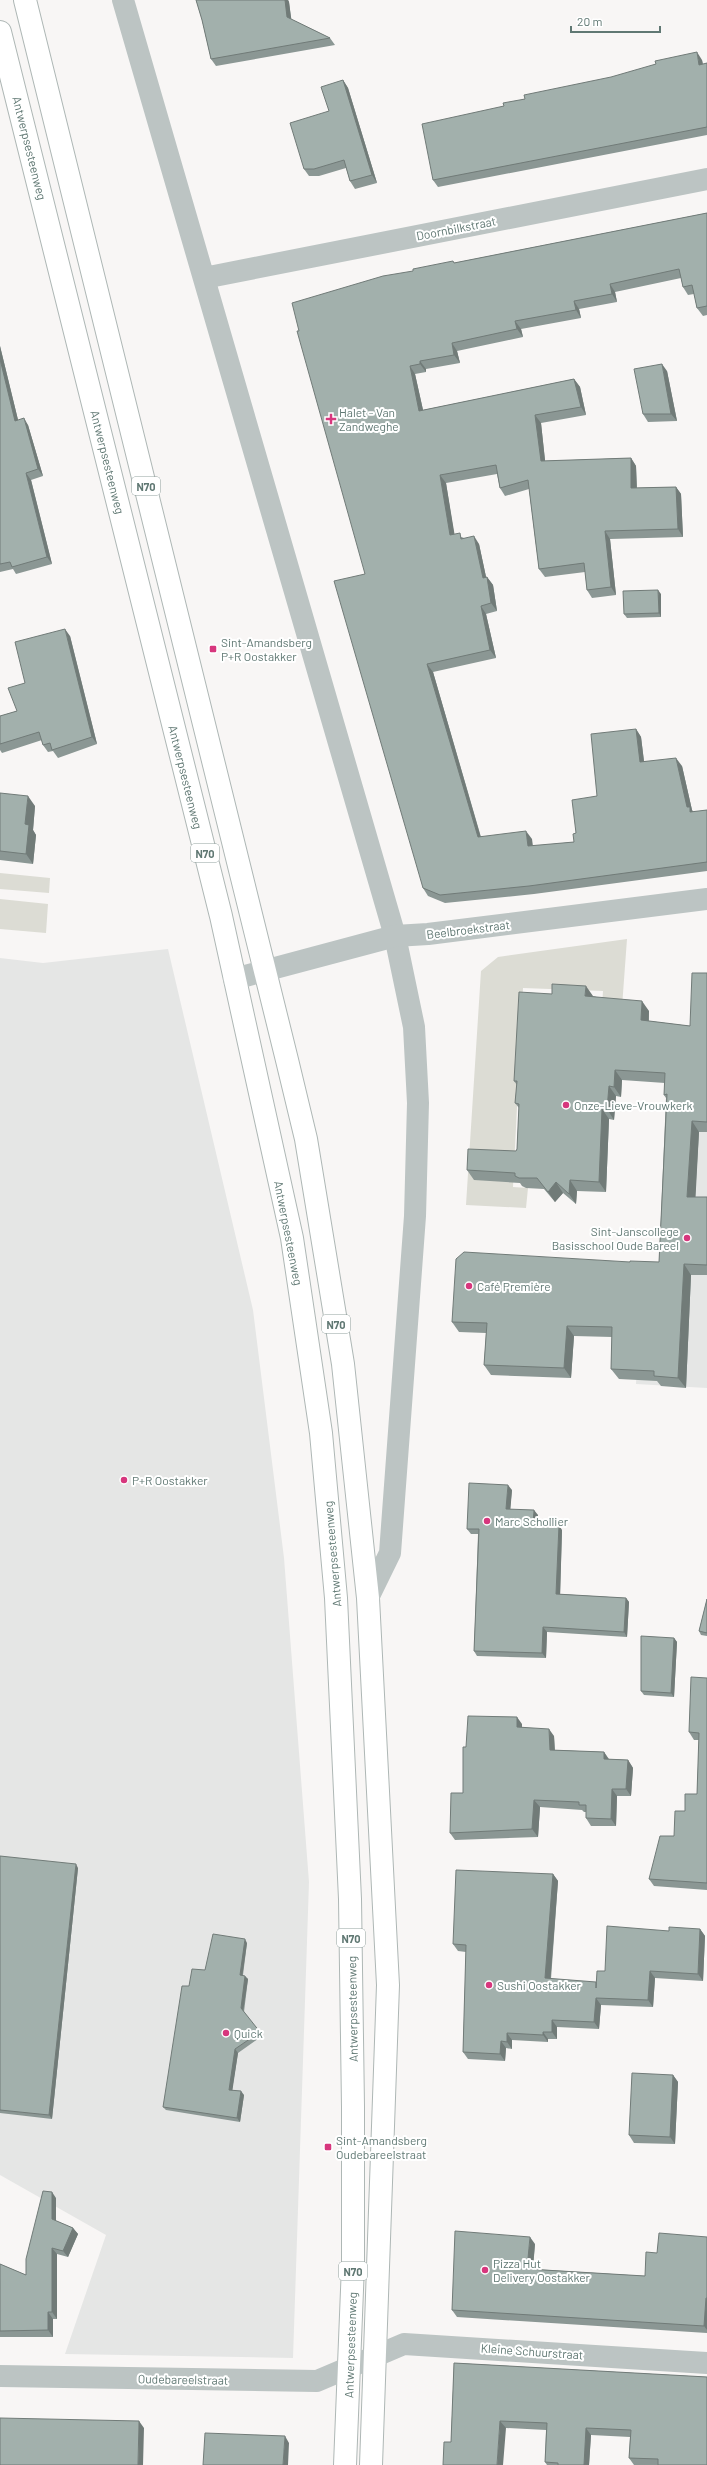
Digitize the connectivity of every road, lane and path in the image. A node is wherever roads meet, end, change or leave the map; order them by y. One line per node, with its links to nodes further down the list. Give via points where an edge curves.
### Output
1 (25, 0): 8 (main road, Antwerpsesteenweg / N70)
2 (123, 0): 5 (street, Antwerpsesteenweg)
3 (0, 32): 9 (main road, Antwerpsesteenweg / N70, via 221,916)
4 (707, 179): 5 (street, Doornbilkstraat)
5 (204, 278): 7 (street, Antwerpsesteenweg)
6 (707, 899): 7 (street, Beelbroekstraat)
7 (395, 936): 8 (street, Beelbroekstraat); 10 (street, Antwerpsesteenweg, via 414,1027 418,1103 416,1216 390,1553)
8 (266, 972): 9 (street, Beelbroekstraat); 10 (main road, Antwerpsesteenweg / N70, via 306,1139 343,1364)
9 (234, 979): 11 (main road, Antwerpsesteenweg / N70, via 292,1238 321,1433 333,1548 350,1907 354,2107 352,2277)
10 (368, 1598): 11 (main road, Antwerpsesteenweg / N70, via 388,1985)
11 (362, 2361): 12 (street, Kleine Schuurstraat, via 404,2344 424,2344); 13 (street, Oudebareelstraat, via 317,2382); 14 (main road, Antwerpsesteenweg / N70); 15 (main road, Antwerpsesteenweg / N70)
12 (707, 2363)
13 (0, 2376)
14 (345, 2465)
15 (370, 2465)

